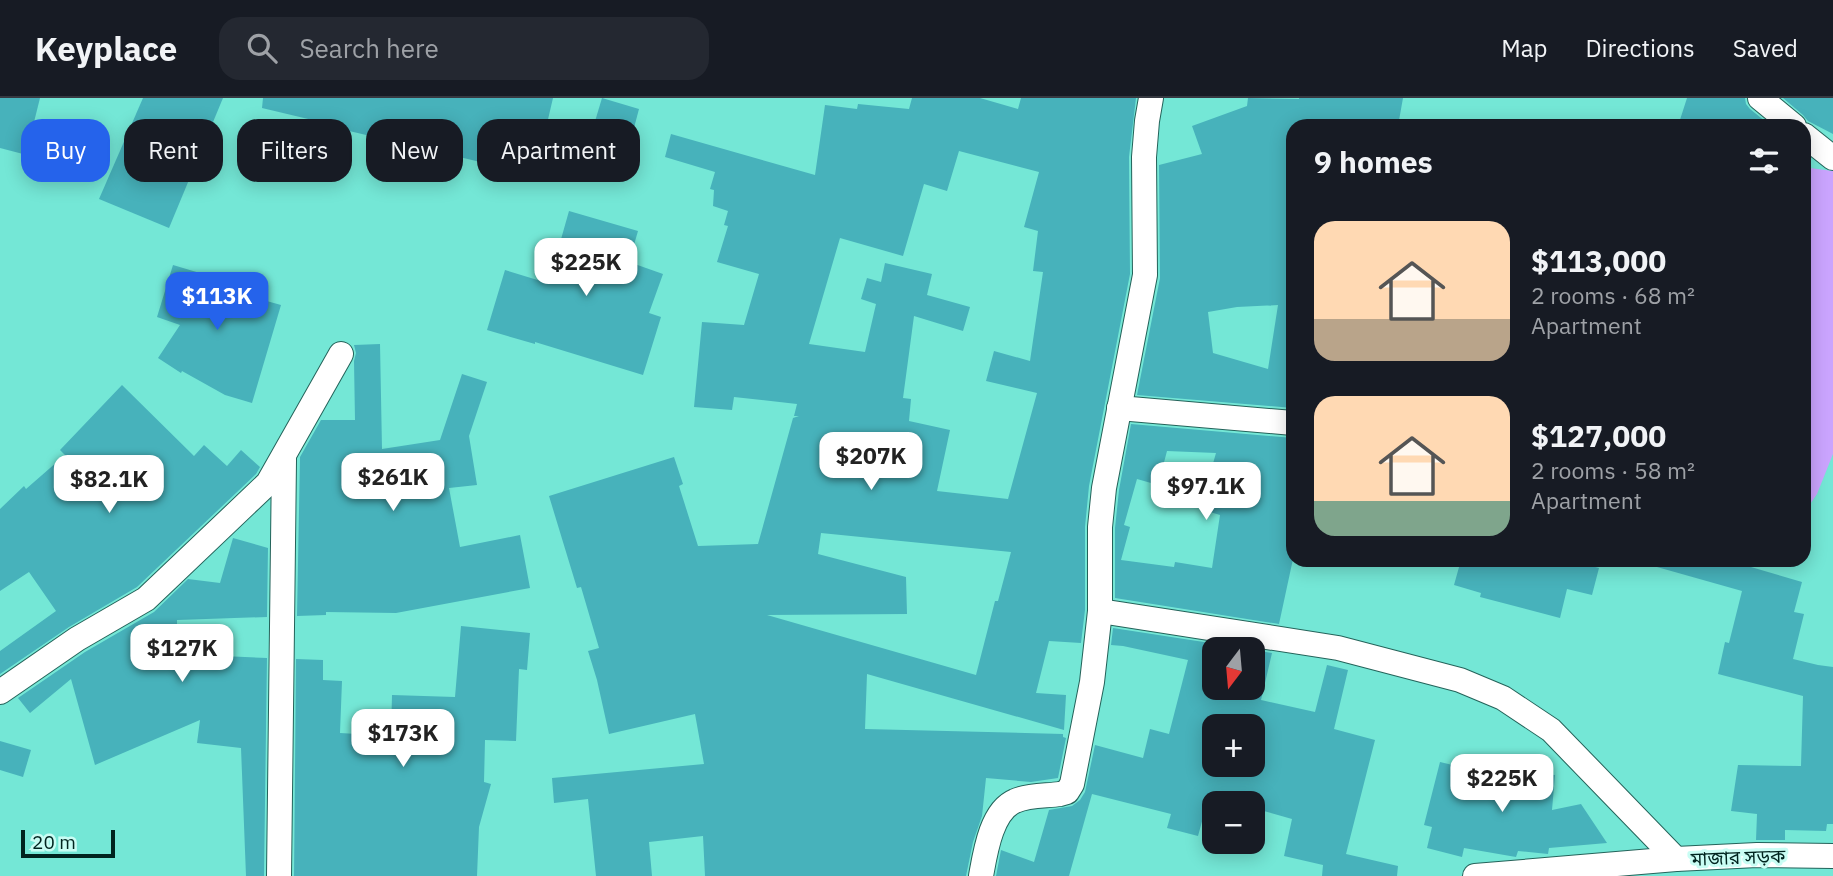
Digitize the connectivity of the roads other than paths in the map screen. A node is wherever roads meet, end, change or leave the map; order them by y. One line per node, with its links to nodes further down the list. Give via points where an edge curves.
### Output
1 (1151, 98): 7 (street, via 1144,157 1145,275)
2 (1760, 98): 3 (street)
3 (1786, 119)
4 (1811, 141): 5 (street)
5 (1833, 158)
6 (341, 354): 9 (street)
7 (1119, 408): 8 (street); 10 (street, via 1100,527)
8 (1286, 422)
9 (284, 456): 11 (street, via 268,483 146,599); 14 (street)
10 (1100, 611): 13 (street, via 1338,648 1460,680 1503,698 1551,730); 15 (street, via 1072,784 1067,792 1009,804 994,825)
11 (0, 692)
12 (1833, 856): 13 (street, মাজার সড়ক)
13 (1676, 859): 16 (street, মাজার সড়ক)
14 (279, 876)
15 (981, 876)
16 (1475, 876)

